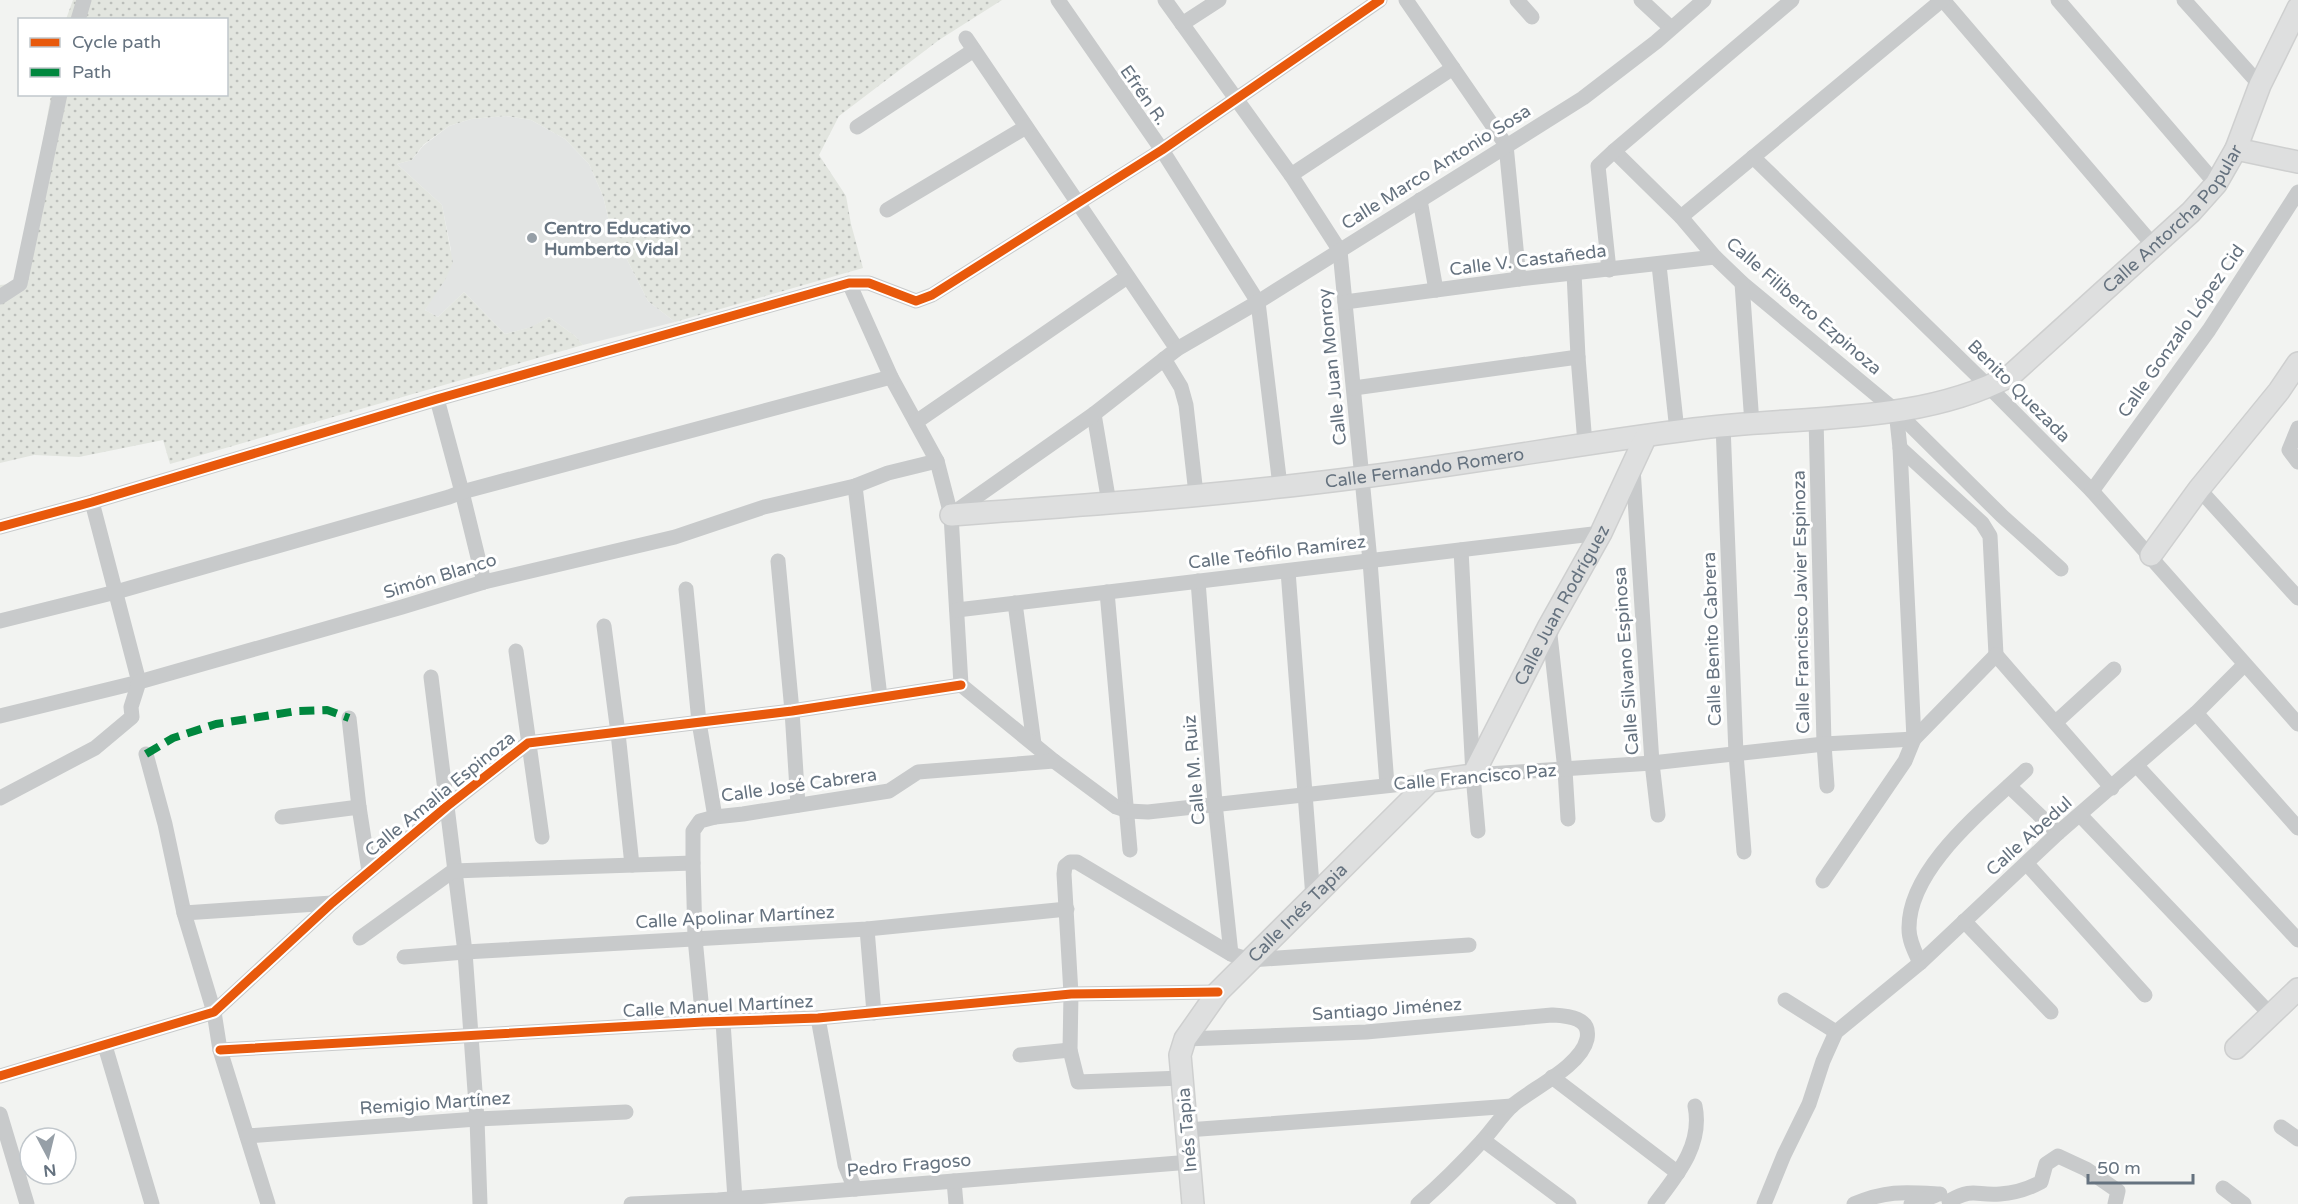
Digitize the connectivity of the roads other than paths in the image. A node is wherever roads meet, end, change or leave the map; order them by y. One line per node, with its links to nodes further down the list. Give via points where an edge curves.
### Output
1 (84, 0): 16 (street)
2 (1058, 0): 27 (street, Efrén R.)
3 (1165, 0): 17 (street, Calle Juan Monroy)
4 (1219, 0): 17 (street)
5 (1380, 0): 22 (street)
6 (1407, 0): 19 (street)
7 (1517, 0): 15 (street)
8 (1641, 0): 18 (street)
9 (1704, 0): 18 (street, Calle Marco Antonio Sosa)
10 (1792, 0): 28 (street)
11 (1943, 0): 29 (street); 38 (street)
12 (2058, 0): 32 (street)
13 (2184, 0): 20 (street)
14 (2298, 8): 20 (main road, Calle Antorcha Popular)
15 (1532, 17)
16 (79, 18)
17 (1182, 24): 22 (street, Calle Juan Monroy)
18 (1671, 28): 25 (street, Calle Marco Antonio Sosa, via 1583,98)
19 (1454, 68): 25 (street); 31 (street)
20 (2260, 85): 26 (main road, Calle Antorcha Popular)
21 (60, 96): 48 (street)
22 (1236, 99): 27 (street); 31 (street, Calle Juan Monroy)
23 (857, 127): 24 (street, via 970,44)
24 (1026, 127): 35 (street); 36 (street)
25 (1506, 145): 34 (street, Calle Marco Antonio Sosa); 45 (street)
26 (2236, 148): 30 (main road); 32 (main road, Calle Antorcha Popular)
27 (1162, 150): 35 (street); 52 (street, Efrén R.)
28 (1614, 151): 37 (street, Calle Filiberto Ezpinoza); 42 (street, via 1598,166)
29 (1753, 157): 37 (street); 59 (street, Benito Quezada)
30 (2298, 162)
31 (1291, 175): 39 (street, Calle Juan Monroy)
32 (2216, 184): 38 (main road, Calle Antorcha Popular)
33 (2298, 192): 80 (street, Calle Gonzalo López Cid, via 2209,330)
34 (1420, 200): 39 (street, Calle Marco Antonio Sosa); 50 (street)
35 (1079, 202): 44 (street); 46 (street, via 932,295 916,301 869,282)
36 (887, 210)
37 (1681, 217): 40 (street, Calle Filiberto Ezpinoza)
38 (2153, 245): 59 (main road, Calle Antorcha Popular, via 2010,376)
39 (1340, 251): 52 (street, Calle Marco Antonio Sosa); 53 (street, Calle Juan Monroy)
40 (1715, 257): 41 (street, Calle V. Castañeda); 47 (street, Calle Filiberto Ezpinoza)
41 (1659, 265): 42 (street, Calle V. Castañeda); 69 (street)
42 (1609, 270): 43 (street, Calle V. Castañeda)
43 (1574, 273): 45 (street, Calle V. Castañeda); 55 (street)
44 (1127, 277): 54 (street); 65 (street)
45 (1519, 279): 50 (street, Calle V. Castañeda)
46 (849, 283): 58 (street); 61 (street)
47 (1742, 283): 62 (street, Calle Filiberto Ezpinoza); 66 (street)
48 (20, 284): 49 (street); 51 (street)
49 (0, 287)
50 (1436, 290): 53 (street, Calle V. Castañeda)
51 (0, 297)
52 (1258, 302): 54 (street, Calle Marco Antonio Sosa); 78 (street)
53 (1345, 302): 60 (street, Calle Juan Monroy)
54 (1177, 349): 56 (street)
55 (1578, 357): 60 (street); 71 (street)
56 (1164, 358): 63 (street); 82 (street, via 1181,387 1186,405)
57 (2298, 363): 79 (main road)
58 (891, 377): 65 (street); 81 (street)
59 (1989, 387): 62 (main road, Calle Antorcha Popular); 80 (street, Benito Quezada)
60 (1354, 388): 76 (street, Calle Juan Monroy)
61 (437, 399): 81 (street); 83 (street)
62 (1896, 411): 64 (main road, Calle Fernando Romero); 72 (street); 92 (street, Calle Filiberto Ezpinoza)
63 (1094, 414): 84 (street); 85 (street)
64 (1816, 418): 66 (main road, Calle Fernando Romero); 124 (street, Calle Francisco Javier Espinoza)
65 (916, 422): 73 (street)
66 (1752, 424): 67 (main road, Calle Fernando Romero)
67 (1723, 425): 69 (main road, Calle Fernando Romero); 126 (street, Calle Benito Cabrera)
68 (2298, 428): 74 (street, via 2289,450)
69 (1677, 431): 70 (main road, Calle Fernando Romero)
70 (1646, 436): 71 (main road, Calle Fernando Romero); 75 (main road, Calle Juan Rodríguez)
71 (1585, 444): 76 (main road, Calle Fernando Romero)
72 (1900, 448): 106 (street, via 1982,523 1990,536); 121 (street)
73 (937, 461): 77 (street, Simón Blanco); 85 (street)
74 (2298, 462)
75 (1633, 468): 87 (main road, Calle Juan Rodríguez); 128 (street, Calle Silvano Espinosa)
76 (1362, 477): 78 (main road, Calle Fernando Romero); 91 (street, Calle Juan Monroy)
77 (855, 486): 95 (street, Simón Blanco, via 764,507 675,537); 112 (street)
78 (1280, 486): 82 (main road, Calle Fernando Romero)
79 (2199, 489): 89 (main road); 99 (street)
80 (2092, 491): 89 (street, Benito Quezada)
81 (462, 492): 95 (street); 97 (street)
82 (1196, 494): 84 (main road, Calle Fernando Romero)
83 (92, 502): 86 (street); 97 (street)
84 (1109, 503): 85 (main road, Calle Fernando Romero)
85 (951, 515): 101 (street)
86 (0, 527)
87 (1601, 533): 88 (street, Calle Teófilo Ramírez); 104 (main road, Calle Juan Rodríguez)
88 (1461, 550): 91 (street, Calle Teófilo Ramírez); 132 (street)
89 (2151, 555): 107 (street, Benito Quezada)
90 (778, 561): 113 (street)
91 (1370, 561): 93 (street, Calle Teófilo Ramírez); 134 (street, Calle Juan Monroy)
92 (2061, 569)
93 (1288, 571): 94 (street, Calle Teófilo Ramírez); 138 (street)
94 (1198, 581): 98 (street, Calle Teófilo Ramírez); 140 (street, Calle M. Ruiz)
95 (484, 582): 110 (street, Simón Blanco)
96 (686, 589): 117 (street)
97 (116, 592): 102 (street); 110 (street)
98 (1107, 592): 100 (street, Calle Teófilo Ramírez); 144 (street)
99 (2298, 598)
100 (1015, 603): 101 (street, Calle Teófilo Ramírez); 123 (street)
101 (957, 610): 111 (street)
102 (0, 621)
103 (604, 626): 120 (street)
104 (1549, 626): 130 (street); 132 (main road, Calle Juan Rodríguez)
105 (516, 651): 122 (street)
106 (1996, 655): 118 (street); 121 (street)
107 (2244, 665): 114 (street, Calle Abedul); 119 (street, Benito Quezada)
108 (2114, 669): 118 (street)
109 (431, 677): 143 (street)
110 (140, 681): 115 (street, Simón Blanco); 139 (street, via 131,707 132,717 95,748)
111 (961, 685): 112 (street, Calle Amalia Espinoza); 123 (street, Calle Francisco Paz)
112 (880, 697): 113 (street, Calle Amalia Espinoza)
113 (792, 711): 117 (street, Calle Amalia Espinoza); 141 (street)
114 (2196, 713): 129 (street, Calle Abedul); 150 (street)
115 (0, 716)
116 (349, 718): 142 (street)
117 (699, 722): 120 (street, Calle Amalia Espinoza); 148 (street)
118 (2056, 722): 137 (street)
119 (2298, 724)
120 (618, 733): 122 (street, Calle Amalia Espinoza); 158 (street)
121 (1914, 739): 124 (street, Calle Francisco Paz); 161 (street, via 1905,761)
122 (528, 743): 143 (street, Calle Amalia Espinoza); 153 (street)
123 (1034, 744): 127 (street, Calle Francisco Paz)
124 (1824, 744): 126 (street, Calle Francisco Paz); 135 (street, Calle Francisco Javier Espinoza)
125 (146, 754): 165 (street)
126 (1736, 754): 128 (street, Calle Francisco Paz); 155 (street, Calle Benito Cabrera)
127 (1054, 761): 141 (street, Calle José Cabrera, via 918,772 889,791); 144 (street, Calle Francisco Paz, via 1116,807)
128 (1652, 763): 130 (street, Calle Francisco Paz); 145 (street, Calle Silvano Espinosa)
129 (2137, 766): 137 (street, Calle Abedul); 170 (street)
130 (1565, 770): 132 (street, Calle Francisco Paz); 149 (street)
131 (2026, 770): 136 (street)
132 (1473, 775): 133 (main road, Calle Francisco Paz); 151 (street)
133 (1430, 782): 134 (street, Calle Francisco Paz); 162 (main road, Calle Inés Tapia)
134 (1388, 785): 138 (street, Calle Francisco Paz)
135 (1827, 786)
136 (2009, 786): 152 (street); 175 (street, via 1936,861 1917,889 1909,929 1911,946)
137 (2112, 788): 146 (street, Calle Abedul)
138 (1305, 794): 140 (street, Calle Francisco Paz); 162 (street)
139 (0, 798)
140 (1215, 803): 144 (street, Calle Francisco Paz); 174 (street, Calle M. Ruiz)
141 (798, 805): 148 (street, Calle José Cabrera)
142 (359, 807): 147 (street); 159 (street)
143 (446, 807): 159 (street, Calle Amalia Espinoza); 160 (street)
144 (1128, 811): 154 (street)
145 (1658, 815)
146 (2080, 815): 152 (street, Calle Abedul); 184 (street)
147 (282, 817)
148 (715, 817): 156 (street, Calle José Cabrera, via 700,821 693,831)
149 (1568, 819)
150 (2298, 828)
151 (1478, 831)
152 (2058, 833): 157 (street, Calle Abedul)
153 (542, 837)
154 (1130, 849)
155 (1744, 852)
156 (693, 862): 158 (street); 169 (street)
157 (2027, 864): 166 (street, Calle Abedul); 179 (street)
158 (632, 865): 160 (street)
159 (369, 871): 163 (street, Calle Amalia Espinoza)
160 (453, 871): 168 (street); 172 (street)
161 (1823, 881)
162 (1312, 898): 174 (main road, Calle Inés Tapia)
163 (332, 903): 165 (street); 181 (street, Calle Amalia Espinoza)
164 (1067, 909): 167 (street, Calle Apolinar Martínez); 174 (street, via 1065,867 1077,862); 178 (street)
165 (184, 913): 181 (street)
166 (1964, 921): 175 (street, Calle Abedul); 182 (street)
167 (867, 930): 169 (street, Calle Apolinar Martínez); 183 (street)
168 (360, 938)
169 (695, 938): 172 (street, Calle Apolinar Martínez); 186 (street)
170 (2298, 940)
171 (1469, 945): 174 (street)
172 (465, 952): 173 (street, Calle Apolinar Martínez); 189 (street)
173 (404, 957)
174 (1241, 957): 177 (main road, Calle Inés Tapia)
175 (1920, 963): 188 (street, Calle Abedul)
176 (2298, 989): 184 (main road)
177 (1218, 992): 178 (street, Calle Manuel Martínez); 191 (main road, Calle Inés Tapia)
178 (1071, 994): 183 (street, Calle Manuel Martínez); 194 (street)
179 (2145, 995)
180 (1785, 1000): 188 (street)
181 (214, 1012): 190 (street, Calle Amalia Espinoza); 193 (street)
182 (2051, 1012)
183 (874, 1013): 185 (street, Calle Manuel Martínez)
184 (2270, 1014): 192 (main road)
185 (818, 1018): 187 (street, Calle Manuel Martínez); 213 (street, via 845,1165)
186 (702, 1022): 187 (street, Calle Manuel Martínez); 189 (street, Calle Manuel Martínez)
187 (723, 1022): 214 (street)
188 (1836, 1032): 227 (street)
189 (471, 1037): 193 (street, Calle Manuel Martínez); 203 (street)
190 (105, 1046): 196 (street, Calle Amalia Espinoza); 219 (street)
191 (1183, 1047): 197 (street, Santiago Jiménez, via 1570,1016 1582,1021 1587,1039 1581,1050); 198 (main road, Inés Tapia)
192 (2236, 1048)
193 (220, 1050): 206 (street)
194 (1070, 1050): 195 (street); 198 (street, via 1078,1082)
195 (1020, 1055)
196 (0, 1076)
197 (1552, 1077): 199 (street); 210 (street)
198 (1182, 1078): 205 (main road, Inés Tapia)
199 (1512, 1106): 205 (street); 208 (street)
200 (1695, 1106): 210 (street, via 1698,1122 1689,1156)
201 (626, 1112): 203 (street, Remigio Martínez)
202 (0, 1114): 218 (street)
203 (477, 1119): 206 (street, Remigio Martínez); 221 (street)
204 (2281, 1127): 207 (street)
205 (1187, 1130): 209 (main road, Inés Tapia)
206 (247, 1136): 220 (street)
207 (2298, 1139)
208 (1483, 1140): 217 (street); 225 (street)
209 (1191, 1162): 211 (street, Pedro Fragoso); 224 (main road, Inés Tapia)
210 (1678, 1173): 226 (street)
211 (954, 1181): 213 (street, Pedro Fragoso); 223 (street)
212 (2223, 1188): 231 (street)
213 (855, 1189): 214 (street, Pedro Fragoso)
214 (735, 1199): 216 (street, Pedro Fragoso)
215 (1947, 1200): 228 (street, via 1900,1191); 229 (street); 230 (street, via 1965,1193 2025,1190 2041,1182 2046,1164 2058,1156 2118,1191)
216 (718, 1202): 222 (street, Pedro Fragoso)
217 (1421, 1203)
218 (27, 1204)
219 (152, 1204)
220 (268, 1204)
221 (480, 1204)
222 (631, 1204)
223 (956, 1204)
224 (1193, 1204)
225 (1569, 1204)
226 (1654, 1204)
227 (1764, 1204)
228 (1854, 1204)
229 (1911, 1204)
230 (2115, 1204)
231 (2244, 1204)

